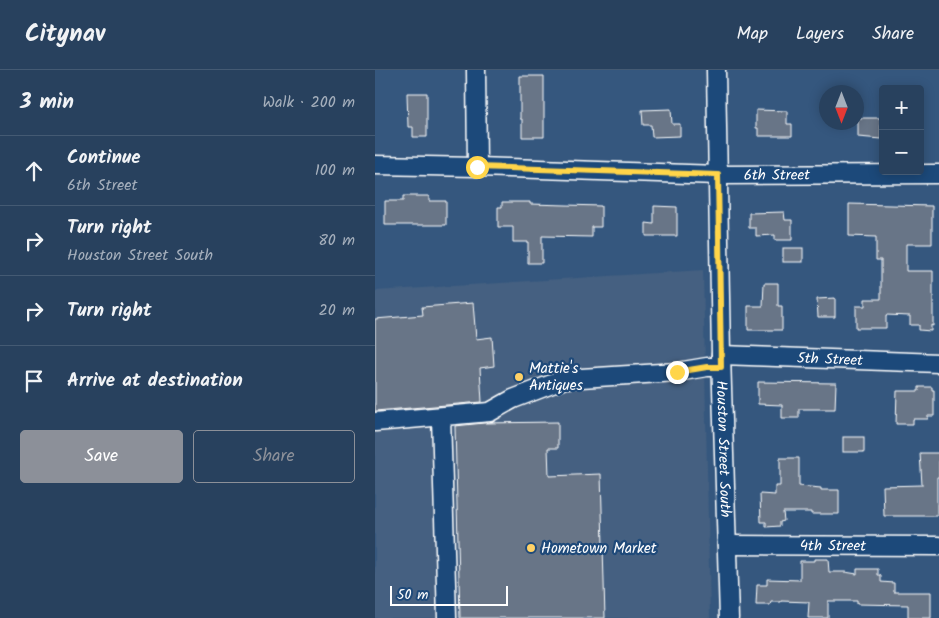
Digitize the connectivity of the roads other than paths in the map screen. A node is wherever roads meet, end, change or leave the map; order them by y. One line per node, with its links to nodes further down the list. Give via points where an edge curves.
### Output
1 (476, 70): 4 (street)
2 (716, 70): 6 (street, Houston Street South)
3 (375, 165): 4 (street, 6th Street)
4 (477, 167): 6 (street, 6th Street)
5 (939, 174): 6 (street, 6th Street)
6 (718, 175): 7 (street, Houston Street South)
7 (721, 361): 8 (street, 5th Street); 9 (street, 5th Street, via 677,372 565,380 513,398 489,412); 11 (street, Houston Street South)
8 (939, 363)
9 (441, 417): 10 (street, 5th Street); 13 (street)
10 (375, 422)
11 (727, 544): 12 (street, 4th Street); 14 (street, Houston Street South)
12 (939, 546)
13 (447, 618)
14 (729, 618)

